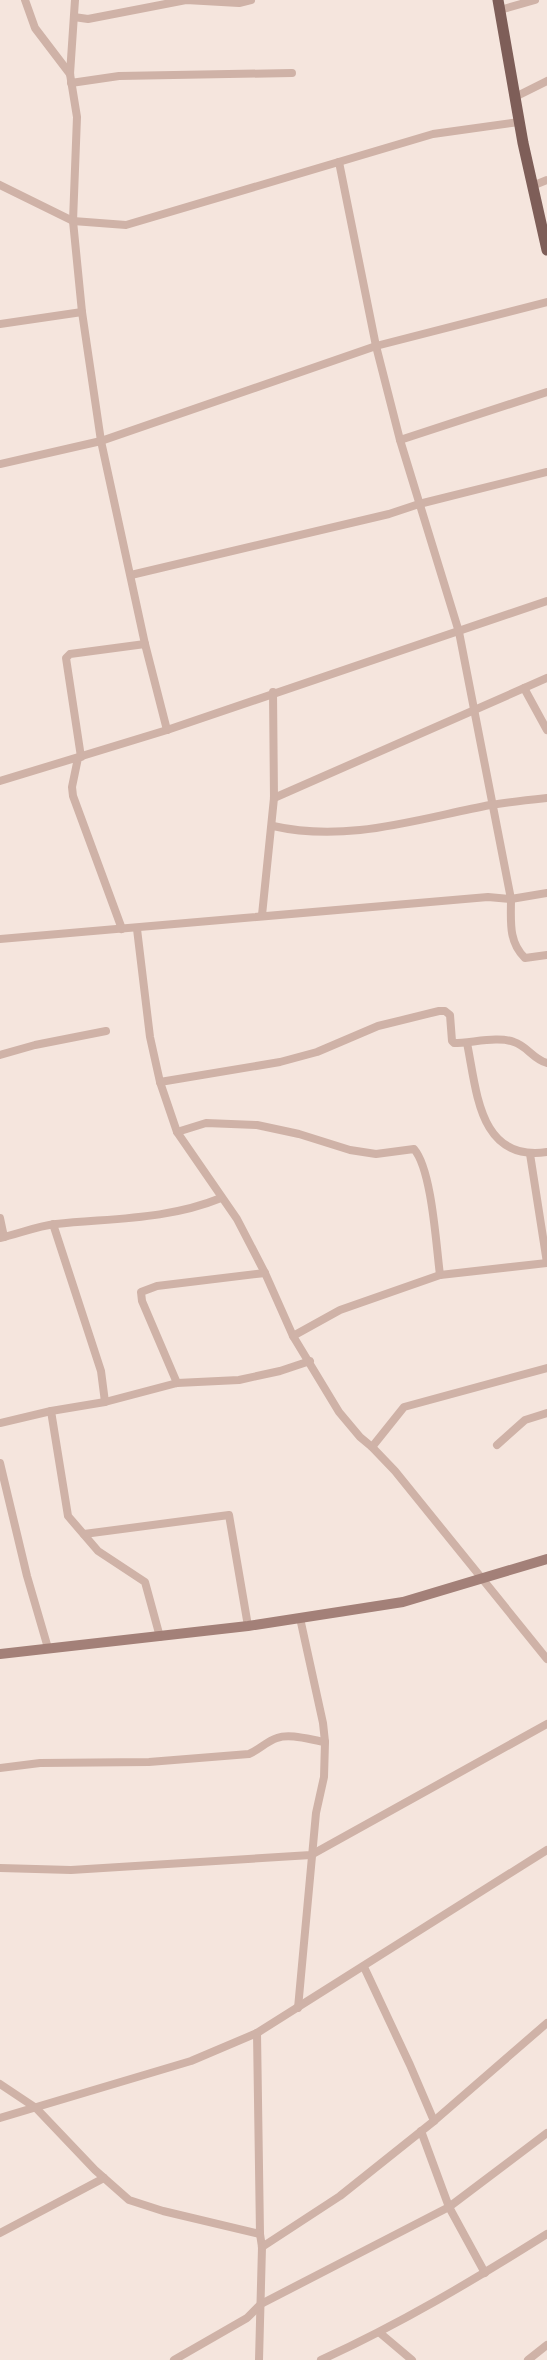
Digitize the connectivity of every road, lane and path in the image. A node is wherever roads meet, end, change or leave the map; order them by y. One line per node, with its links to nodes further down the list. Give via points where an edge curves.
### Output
1 (25, 0): 8 (street, via 35,28)
2 (75, 0): 6 (street)
3 (251, 0): 6 (street, via 186,0 88,19)
4 (535, 0): 5 (street)
5 (499, 5): 11 (main road)
6 (74, 18): 8 (street)
7 (292, 73): 10 (street, via 119,76)
8 (70, 74): 10 (street)
9 (547, 81): 11 (street)
10 (71, 83): 17 (street, via 77,117)
11 (515, 96): 12 (main road)
12 (519, 122): 13 (street, via 433,134); 16 (main road)
13 (339, 162): 17 (street, via 126,225); 22 (street)
14 (547, 180): 16 (street)
15 (0, 185): 17 (street)
16 (532, 186): 18 (main road)
17 (73, 221): 20 (street)
18 (547, 250)
19 (547, 302): 22 (street)
20 (82, 312): 21 (street); 25 (street)
21 (0, 324)
22 (376, 346): 24 (street); 25 (street)
23 (547, 392): 24 (street)
24 (400, 440): 28 (street)
25 (101, 441): 26 (street); 29 (street)
26 (0, 464)
27 (547, 472): 28 (street)
28 (420, 504): 29 (street); 31 (street)
29 (131, 575): 32 (street)
30 (547, 601): 31 (street)
31 (458, 632): 35 (street); 36 (street)
32 (145, 644): 37 (street); 39 (street, via 70,654 66,658)
33 (547, 678): 34 (street)
34 (524, 688): 36 (street); 38 (street)
35 (273, 692): 37 (street); 41 (street)
36 (474, 709): 41 (street); 43 (street)
37 (167, 730): 39 (street)
38 (547, 730)
39 (79, 758): 40 (street); 48 (street, via 72,786 73,796)
40 (0, 781)
41 (274, 798): 44 (street)
42 (547, 798): 43 (street)
43 (492, 805): 44 (street, via 394,826 328,834); 46 (street)
44 (273, 826): 47 (street)
45 (547, 893): 46 (street)
46 (511, 899): 47 (street, via 488,897); 51 (street, via 511,932 515,946 525,958)
47 (262, 915): 49 (street)
48 (122, 929): 49 (street); 50 (street)
49 (137, 929): 56 (street, via 150,1037)
50 (0, 939)
51 (547, 955)
52 (106, 1031): 54 (street)
53 (467, 1043): 55 (street, via 515,1042 538,1061); 56 (street, via 452,1041 450,1015 439,1011 378,1026 317,1052 280,1062); 59 (street, via 484,1117 508,1148)
54 (0, 1055)
55 (547, 1063)
56 (160, 1082): 57 (street)
57 (177, 1132): 60 (street); 66 (street, via 206,1123 257,1125 350,1150 376,1154 414,1150 421,1157 429,1192)
58 (547, 1152): 59 (street)
59 (530, 1154): 64 (street)
60 (221, 1198): 62 (street, via 196,1208 142,1218); 65 (street, via 237,1219)
61 (0, 1218): 63 (street)
62 (53, 1224): 63 (street); 71 (street, via 101,1371)
63 (2, 1238)
64 (547, 1263): 66 (street)
65 (265, 1273): 67 (street); 70 (street, via 157,1286 141,1292)
66 (440, 1275): 67 (street, via 340,1310)
67 (293, 1336): 68 (street)
68 (310, 1361): 70 (street, via 238,1380); 76 (street, via 339,1412)
69 (547, 1368): 76 (street, via 404,1407)
70 (177, 1383): 71 (street)
71 (105, 1402): 72 (street)
72 (51, 1411): 74 (street); 78 (street, via 68,1516)
73 (547, 1413): 75 (street, via 525,1420)
74 (0, 1423)
75 (497, 1445)
76 (372, 1447): 80 (street)
77 (0, 1463): 84 (street)
78 (84, 1534): 82 (street, via 229,1514); 83 (street, via 98,1551 145,1582)
79 (547, 1559): 80 (street)
80 (482, 1580): 81 (street, via 402,1602); 86 (street)
81 (300, 1618): 82 (street); 88 (street)
82 (248, 1626): 83 (street)
83 (160, 1637): 84 (street)
84 (48, 1648): 85 (street)
85 (0, 1654)
86 (547, 1659)
87 (547, 1724): 91 (street)
88 (325, 1742): 89 (street, via 285,1736 271,1740 249,1754 149,1762 40,1763); 91 (street, via 324,1777)
89 (0, 1768)
90 (547, 1850): 93 (street)
91 (311, 1855): 92 (street, via 71,1870); 94 (street)
92 (0, 1868)
93 (364, 1967): 94 (street); 100 (street)
94 (298, 2008): 96 (street)
95 (547, 2023): 100 (street)
96 (257, 2032): 98 (street, via 191,2061); 106 (street)
97 (0, 2084): 98 (street)
98 (36, 2108): 99 (street); 103 (street)
99 (0, 2118)
100 (434, 2121): 101 (street)
101 (420, 2131): 104 (street); 108 (street, via 340,2196)
102 (547, 2133): 104 (street)
103 (104, 2178): 105 (street); 106 (street, via 130,2200 146,2206)
104 (449, 2207): 109 (street); 110 (street)
105 (0, 2233)
106 (260, 2234): 108 (street)
107 (547, 2234): 109 (street)
108 (262, 2247): 110 (street)
109 (485, 2273): 111 (street)
110 (261, 2304): 113 (street, via 246,2318); 114 (street)
111 (380, 2333): 115 (street); 116 (street)
112 (547, 2345): 117 (street)
113 (174, 2360)
114 (259, 2360)
115 (321, 2360)
116 (412, 2360)
117 (528, 2360)

